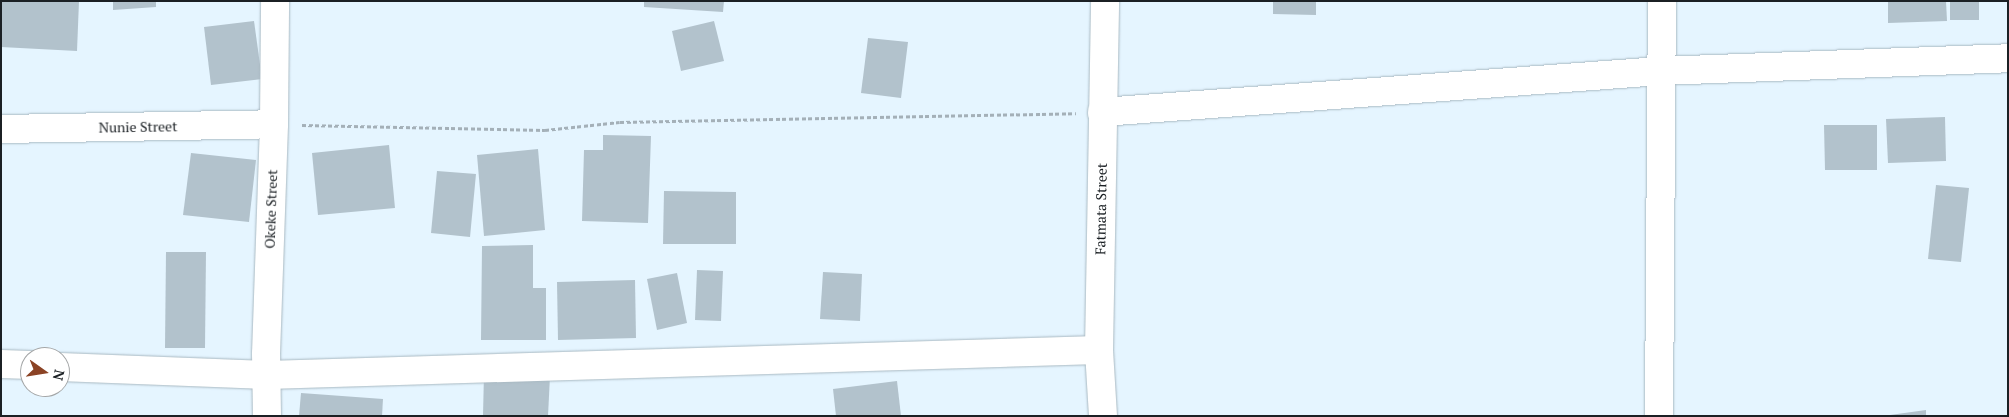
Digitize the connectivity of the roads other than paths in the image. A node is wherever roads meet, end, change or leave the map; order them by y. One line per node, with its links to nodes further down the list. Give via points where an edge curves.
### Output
1 (275, 1): 7 (street, Okeke Street)
2 (1105, 1): 6 (street, Fatmata Street)
3 (1662, 1): 5 (street)
4 (2008, 58): 5 (street)
5 (1660, 71): 6 (street); 16 (street)
6 (1102, 112): 9 (street, Fatmata Street)
7 (274, 124): 8 (street, Nunie Street); 13 (street, Okeke Street)
8 (1, 129)
9 (1099, 350): 13 (street); 15 (street, Fatmata Street)
10 (1, 364): 11 (street)
11 (20, 365)
12 (70, 367): 13 (street)
13 (267, 375): 14 (street, Okeke Street)
14 (267, 416)
15 (1103, 416)
16 (1659, 416)

